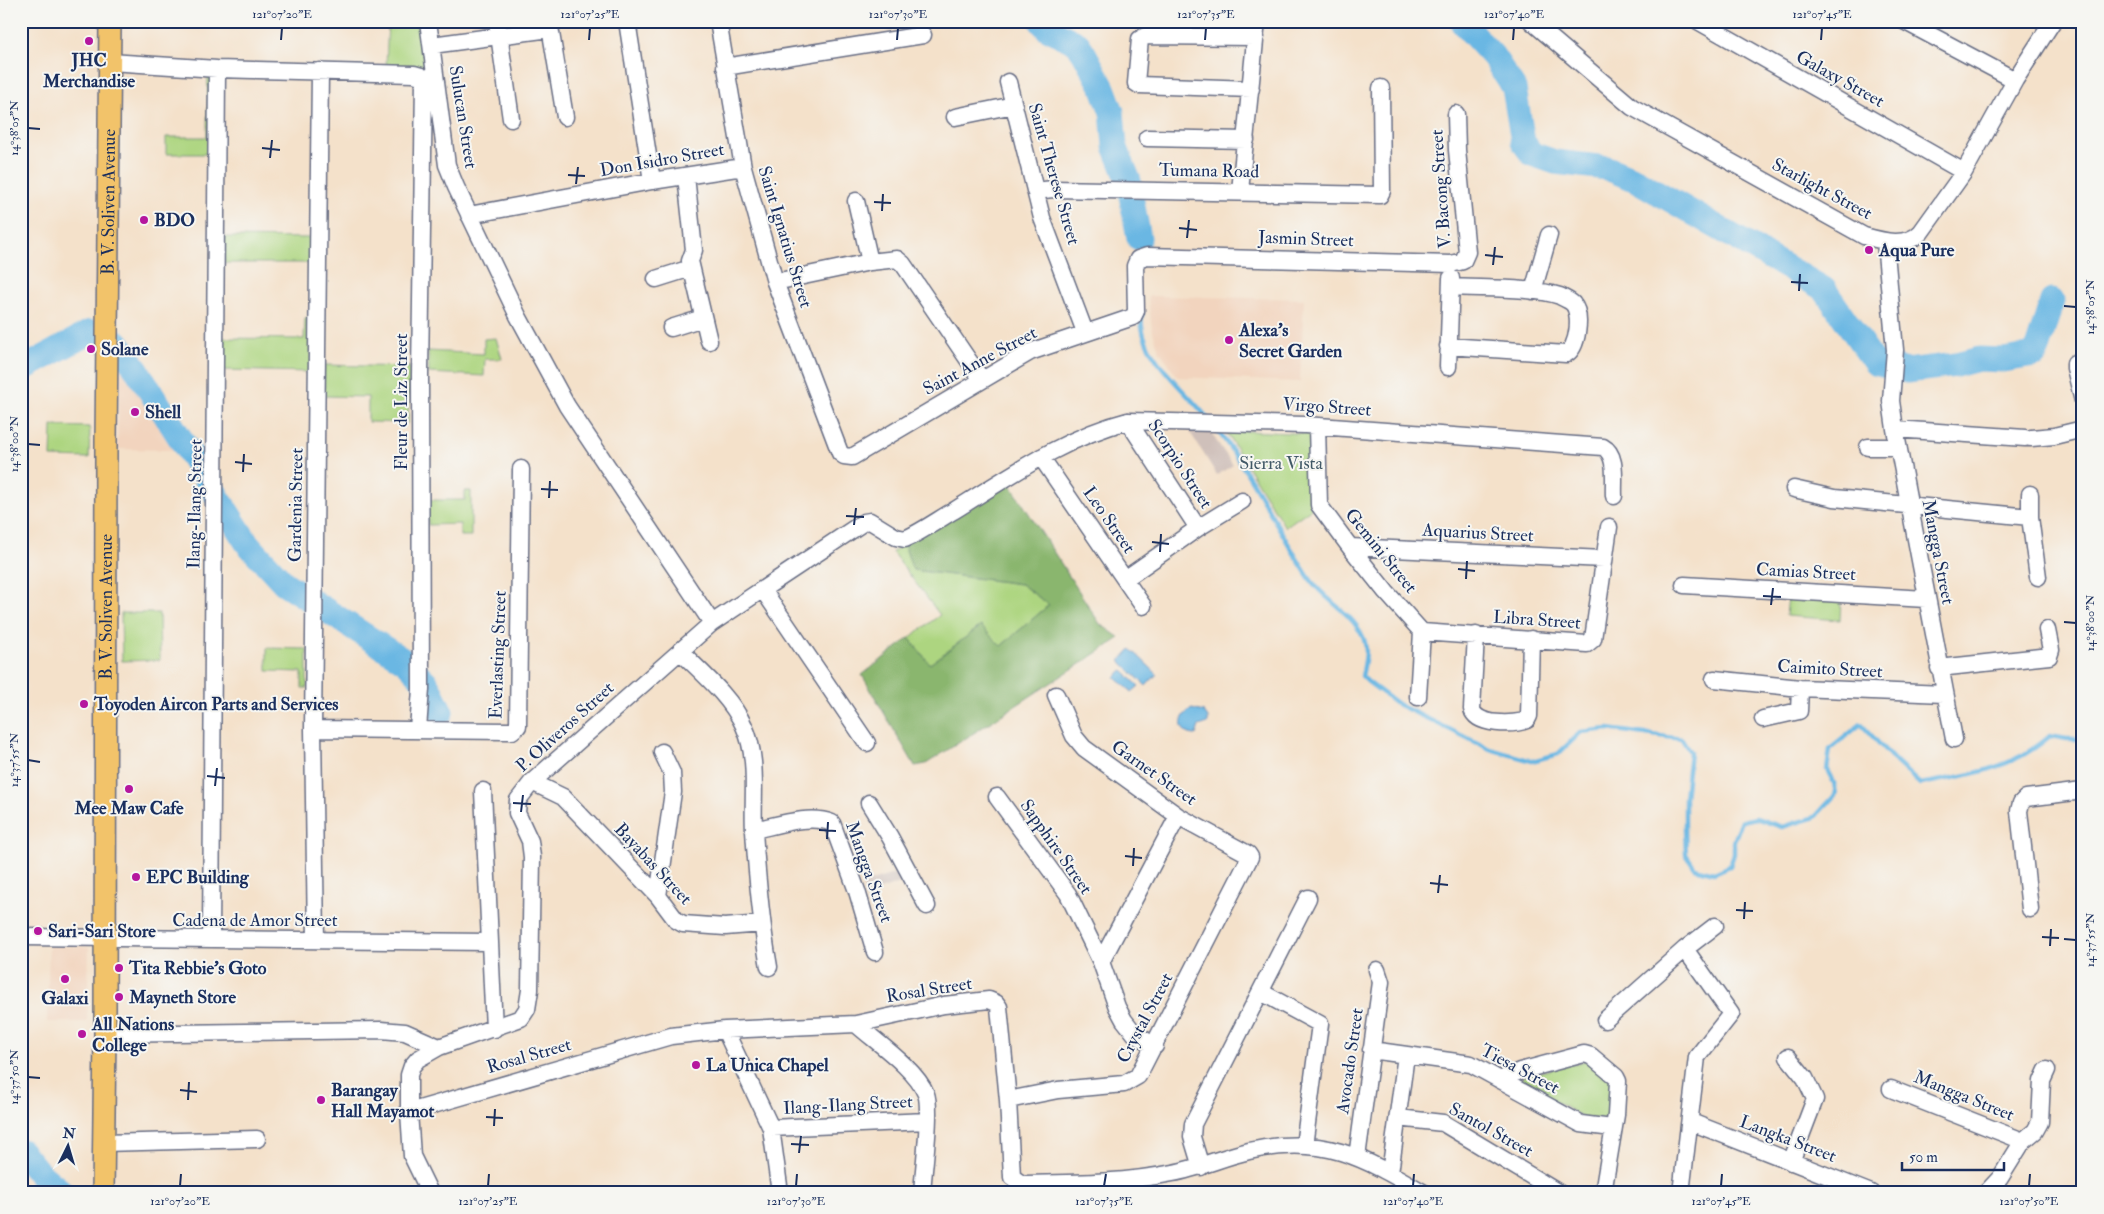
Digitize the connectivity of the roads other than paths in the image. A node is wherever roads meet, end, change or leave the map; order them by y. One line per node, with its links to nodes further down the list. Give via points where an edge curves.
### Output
1 (110, 21): 14 (main road, B. V. Soliven Avenue)
2 (428, 21): 13 (street, Sulucan Street)
3 (627, 21): 32 (street)
4 (718, 21): 15 (street, Saint Ignatius Street)
5 (1531, 21): 38 (street, Starlight Street, via 1632,107 1864,236)
6 (1698, 21): 30 (street, Galaxy Street)
7 (1904, 21): 18 (street)
8 (2053, 21): 18 (street, Starlight Street)
9 (550, 25): 10 (street); 24 (street)
10 (498, 29): 13 (street); 26 (street)
11 (1257, 29): 21 (street); 21 (street, via 1145,36 1140,39 1136,83 1139,85)
12 (923, 35): 15 (street)
13 (432, 45): 36 (street, Sulucan Street, via 448,165)
14 (110, 62): 16 (street); 116 (main road, B. V. Soliven Avenue)
15 (725, 67): 29 (street, Saint Ignatius Street)
16 (218, 69): 17 (street); 115 (street, Ilang-Ilang Street)
17 (320, 71): 95 (street, Gardenia Street); 96 (street, Fleur de Liz Street, via 414,74 425,82 420,375 421,688)
18 (2015, 80): 30 (street, Starlight Street)
19 (1008, 82): 22 (street, Saint Therese Street)
20 (1381, 88): 34 (street, Tumana Road, via 1380,195)
21 (1251, 89): 28 (street)
22 (1014, 105): 25 (street); 33 (street, Saint Therese Street)
23 (1456, 114): 41 (street, V. Bacong Street, via 1467,252)
24 (565, 117)
25 (955, 117)
26 (511, 119)
27 (1146, 138): 28 (street)
28 (1246, 140): 34 (street)
29 (743, 167): 31 (street, Don Isidro Street); 44 (street, Saint Ignatius Street)
30 (1964, 172): 38 (street, Starlight Street, via 1917,237)
31 (686, 176): 32 (street, Don Isidro Street); 42 (street, via 694,250)
32 (652, 182): 36 (street, Don Isidro Street)
33 (1035, 191): 34 (street, Tumana Road); 49 (street, Saint Therese Street)
34 (1240, 191)
35 (856, 201): 40 (street)
36 (469, 215): 82 (street, Sulucan Street, via 518,316 568,406)
37 (1549, 235): 46 (street)
38 (1885, 242): 58 (street, Mangga Street, via 1895,350 1891,401)
39 (1143, 257): 41 (street, Jasmin Street); 49 (street, Saint Anne Street, via 1135,266 1135,315)
40 (870, 262): 44 (street); 54 (street, via 894,259 903,264)
41 (1457, 262): 45 (street, V. Bacong Street)
42 (691, 268): 43 (street); 47 (street)
43 (656, 279)
44 (776, 282): 62 (street, Saint Ignatius Street, via 840,453)
45 (1451, 287): 46 (street); 51 (street, V. Bacong Street)
46 (1534, 291): 51 (street, via 1560,296 1574,304 1578,315 1576,342 1569,352)
47 (703, 318): 48 (street); 50 (street)
48 (671, 328)
49 (1085, 332): 54 (street, Saint Anne Street, via 1030,352)
50 (709, 341)
51 (1448, 346): 53 (street, V. Bacong Street)
52 (2083, 361): 55 (street, via 2077,362 2075,368)
53 (1448, 368)
54 (982, 380): 62 (street, Saint Anne Street, via 852,457)
55 (2083, 401)
56 (1128, 421): 57 (street, Virgo Street); 63 (street, Virgo Street, via 1083,435); 73 (street, Scorpio Street)
57 (1317, 426): 68 (street, Virgo Street, via 1603,447 1613,461); 74 (street, Gemini Street, via 1318,502)
58 (1895, 429): 59 (street, via 2028,438); 61 (street, Mangga Street)
59 (2083, 429)
60 (1868, 447): 61 (street)
61 (1898, 447): 70 (street, Mangga Street)
62 (844, 456)
63 (1041, 457): 65 (street, Virgo Street); 77 (street, Leo Street)
64 (521, 469): 96 (street, Everlasting Street, via 518,726 512,731)
65 (1008, 478): 79 (street, P. Oliveros Street, via 905,539 896,537 872,521 866,521)
66 (1794, 489): 70 (street, via 1834,498)
67 (2030, 494): 71 (street)
68 (1614, 496)
69 (1242, 501): 73 (street)
70 (1908, 504): 71 (street); 80 (street, Mangga Street)
71 (2030, 517): 76 (street)
72 (1609, 527): 75 (street, Libra Street)
73 (1198, 528): 77 (street)
74 (1350, 548): 75 (street, Aquarius Street); 84 (street, Gemini Street)
75 (1604, 559): 86 (street, Libra Street, via 1594,639 1587,644)
76 (2038, 577)
77 (1125, 579): 81 (street, Leo Street)
78 (1684, 584): 80 (street, Camias Street)
79 (763, 590): 82 (street, P. Oliveros Street); 98 (street)
80 (1926, 599): 88 (street, Mangga Street)
81 (1143, 606)
82 (712, 623): 87 (street, P. Oliveros Street)
83 (2047, 630): 88 (street, via 2052,650 2049,656)
84 (1422, 632): 85 (street, Libra Street); 93 (street)
85 (1476, 635): 86 (street, Libra Street); 86 (street, via 1473,714 1484,722 1527,720)
86 (1531, 639)
87 (680, 651): 100 (street, P. Oliveros Street); 106 (street, via 724,696 744,725 750,743 754,781)
88 (1939, 668): 91 (street, Mangga Street)
89 (1714, 679): 90 (street, Caimito Street)
90 (1800, 688): 91 (street, Caimito Street); 94 (street, via 1799,711)
91 (1944, 694): 97 (street, Mangga Street)
92 (1056, 695): 105 (street, Garnet Street, via 1074,736 1084,748)
93 (1418, 697)
94 (1763, 719)
95 (313, 729): 96 (street, Everlasting Street); 117 (street, Gardenia Street)
96 (418, 729)
97 (1954, 739)
98 (867, 743)
99 (662, 752): 108 (street, via 672,773 673,792)
100 (532, 782): 108 (street, Bayabas Street, via 563,797); 127 (street, P. Oliveros Street, via 518,800 518,813 530,841 532,857 530,990 527,1009 520,1018)
101 (483, 791): 118 (street)
102 (2083, 791): 111 (street, via 2026,798 2021,803 2019,811)
103 (997, 798): 121 (street, Sapphire Street, via 1068,894)
104 (869, 803): 110 (street)
105 (1178, 816): 107 (street, Garnet Street, via 1248,854); 121 (street)
106 (754, 830): 112 (street); 120 (street, Mangga Street, via 793,822 816,820 832,823)
107 (1249, 861): 130 (street, Crystal Street)
108 (658, 896): 112 (street, Bayabas Street, via 676,920 683,924 725,927)
109 (1308, 898): 124 (street)
110 (927, 906)
111 (2030, 909)
112 (762, 924): 122 (street)
113 (1715, 926): 119 (street)
114 (21, 937): 116 (street, Cadena de Amor Street)
115 (211, 939): 116 (street, Cadena de Amor Street); 117 (street, Cadena de Amor Street)
116 (104, 940): 129 (main road, B. V. Soliven Avenue)
117 (316, 940): 118 (street, Cadena de Amor Street)
118 (488, 942): 127 (street)
119 (1685, 949): 125 (street); 142 (street, via 1730,1010 1730,1018 1697,1057)
120 (876, 952)
121 (1101, 962): 130 (street, Sapphire Street, via 1124,1020 1135,1034)
122 (768, 967)
123 (1377, 970): 132 (street, Avocado Street, via 1381,982)
124 (1260, 992): 148 (street, via 1320,1024); 151 (street, via 1193,1124 1192,1137)
125 (1605, 1020)
126 (856, 1024): 128 (street, Rosal Street); 138 (street, Rosal Street, via 944,1005 989,1000 996,1003); 141 (street, via 919,1081 927,1096)
127 (494, 1029): 131 (street, P. Oliveros Street)
128 (725, 1030): 139 (street, Rosal Street, via 671,1036); 143 (street)
129 (105, 1034): 131 (street, via 381,1030 405,1032); 147 (main road, B. V. Soliven Avenue)
130 (1155, 1046): 138 (street, Crystal Street, via 1138,1076 1124,1084 1065,1089)
131 (439, 1047): 139 (street, P. Oliveros Street, via 412,1066)
132 (1371, 1050): 133 (street, Tiesa Street); 149 (street, Avocado Street)
133 (1406, 1055): 136 (street, Tiesa Street, via 1471,1064); 140 (street)
134 (1788, 1057): 150 (street, via 1805,1078 1815,1099)
135 (2047, 1070): 146 (street, via 2042,1081 2040,1122 2035,1131)
136 (1500, 1080): 144 (street, Tiesa Street, via 1581,1124); 144 (street, via 1520,1071 1584,1054 1591,1056 1618,1082)
137 (1891, 1088): 146 (street, Mangga Street)
138 (1008, 1100): 153 (street, Rosal Street, via 1012,1177 1017,1182)
139 (409, 1112): 156 (street, P. Oliveros Street, via 412,1156)
140 (1398, 1118): 152 (street); 159 (street, Santol Street, via 1443,1123)
141 (928, 1121): 143 (street, Ilang-Ilang Street); 158 (street)
142 (1691, 1122): 150 (street, Langka Street); 161 (street)
143 (771, 1128): 157 (street)
144 (1612, 1128): 160 (street)
145 (257, 1139): 147 (street)
146 (2022, 1140): 163 (street, via 2000,1178)
147 (103, 1144): 155 (main road, B. V. Soliven Avenue)
148 (1304, 1146): 149 (street, Rosal Street, via 1331,1148); 151 (street, Rosal Street, via 1249,1151)
149 (1357, 1157): 152 (street, Rosal Street)
150 (1791, 1162): 162 (street, Langka Street)
151 (1201, 1167): 153 (street, Rosal Street)
152 (1390, 1173): 154 (street, Rosal Street)
153 (1113, 1187)
154 (1414, 1190)
155 (103, 1193)
156 (430, 1193)
157 (780, 1193)
158 (922, 1193)
159 (1559, 1193)
160 (1603, 1193)
161 (1681, 1193)
162 (1871, 1193)
163 (1986, 1193)

